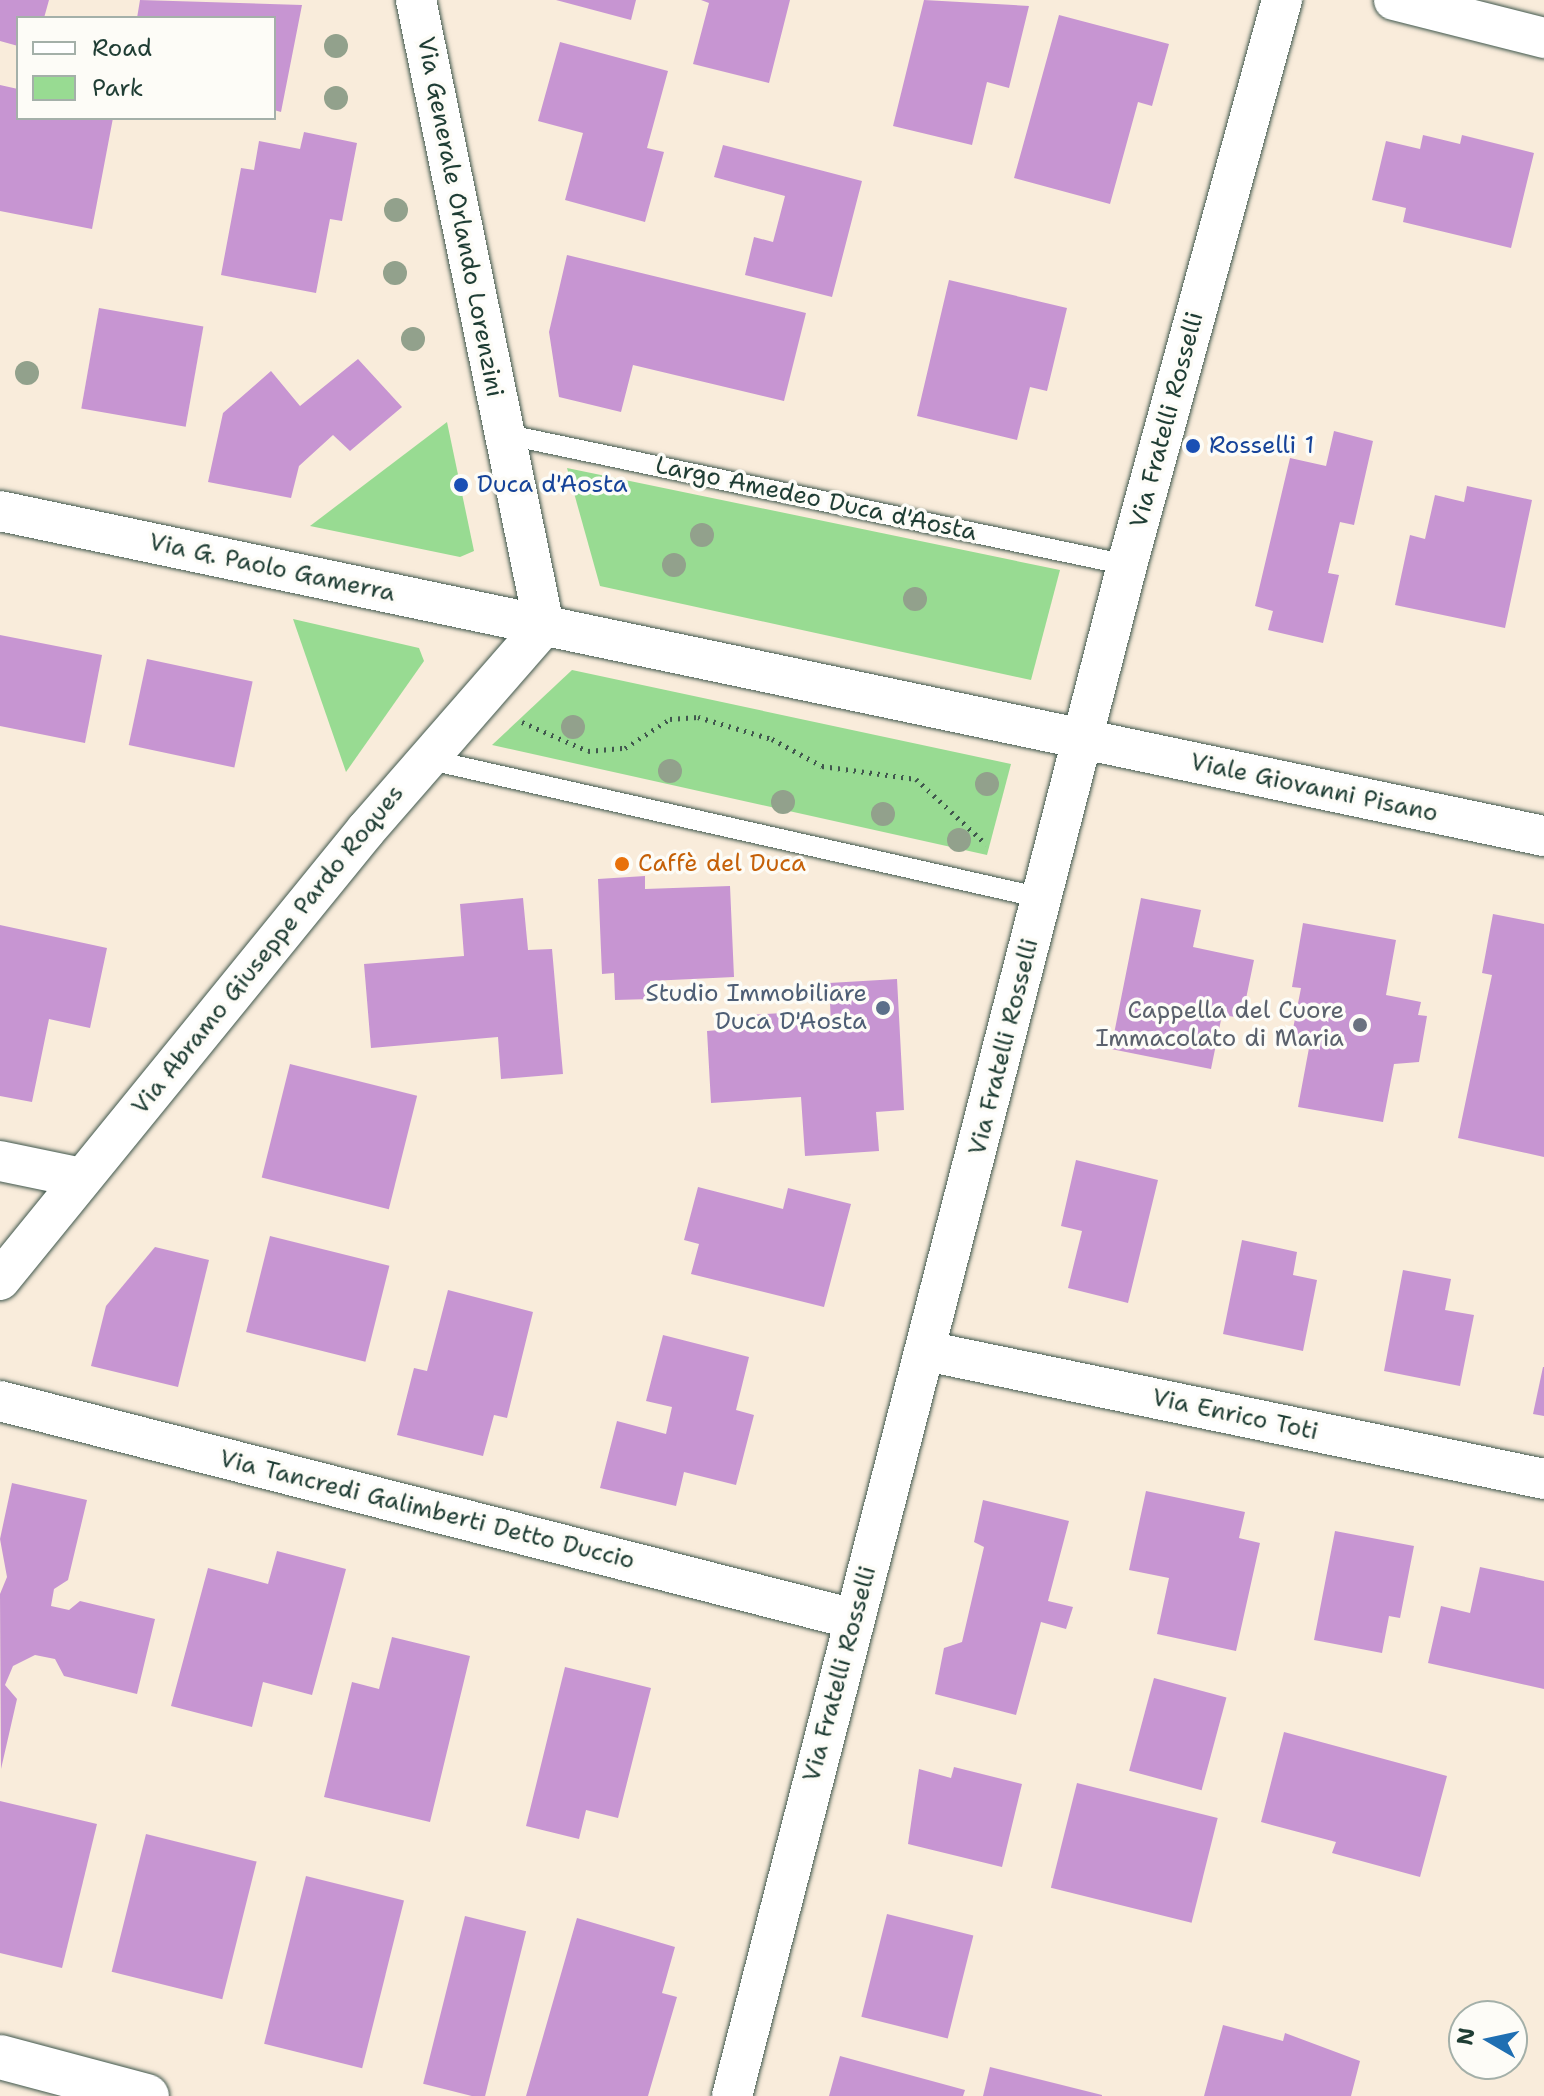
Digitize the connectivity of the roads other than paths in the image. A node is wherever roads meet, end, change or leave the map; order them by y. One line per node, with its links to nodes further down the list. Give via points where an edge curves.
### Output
1 (416, 0): 5 (street, Via Generale Orlando Lorenzini)
2 (1282, 0): 7 (street, Via Fratelli Rosselli)
3 (1394, 0): 4 (street)
4 (1544, 38)
5 (504, 434): 7 (lane, Largo Amedeo Duca d'Aosta); 8 (street, Via Generale Orlando Lorenzini)
6 (0, 511): 8 (street, Via G. Paolo Gamerra)
7 (1127, 565): 9 (street, Via Fratelli Rosselli)
8 (544, 626): 9 (street); 10 (street, Via Abramo Giuseppe Pardo Roques)
9 (1083, 739): 11 (street, Viale Giovanni Pisano); 12 (street, Via Fratelli Rosselli)
10 (426, 759): 12 (lane); 14 (street, Via Abramo Giuseppe Pardo Roques)
11 (1544, 836)
12 (1047, 879): 16 (street, Via Fratelli Rosselli)
13 (0, 1161): 14 (street)
14 (82, 1178): 15 (street, Via Abramo Giuseppe Pardo Roques)
15 (0, 1280)
16 (926, 1351): 18 (street, Via Enrico Toti); 19 (street, Via Fratelli Rosselli)
17 (0, 1401): 19 (street, Via Tancredi Galimberti Detto Duccio)
18 (1544, 1479)
19 (854, 1619): 22 (street, Via Fratelli Rosselli)
20 (0, 2057): 21 (street)
21 (147, 2096)
22 (732, 2096)

